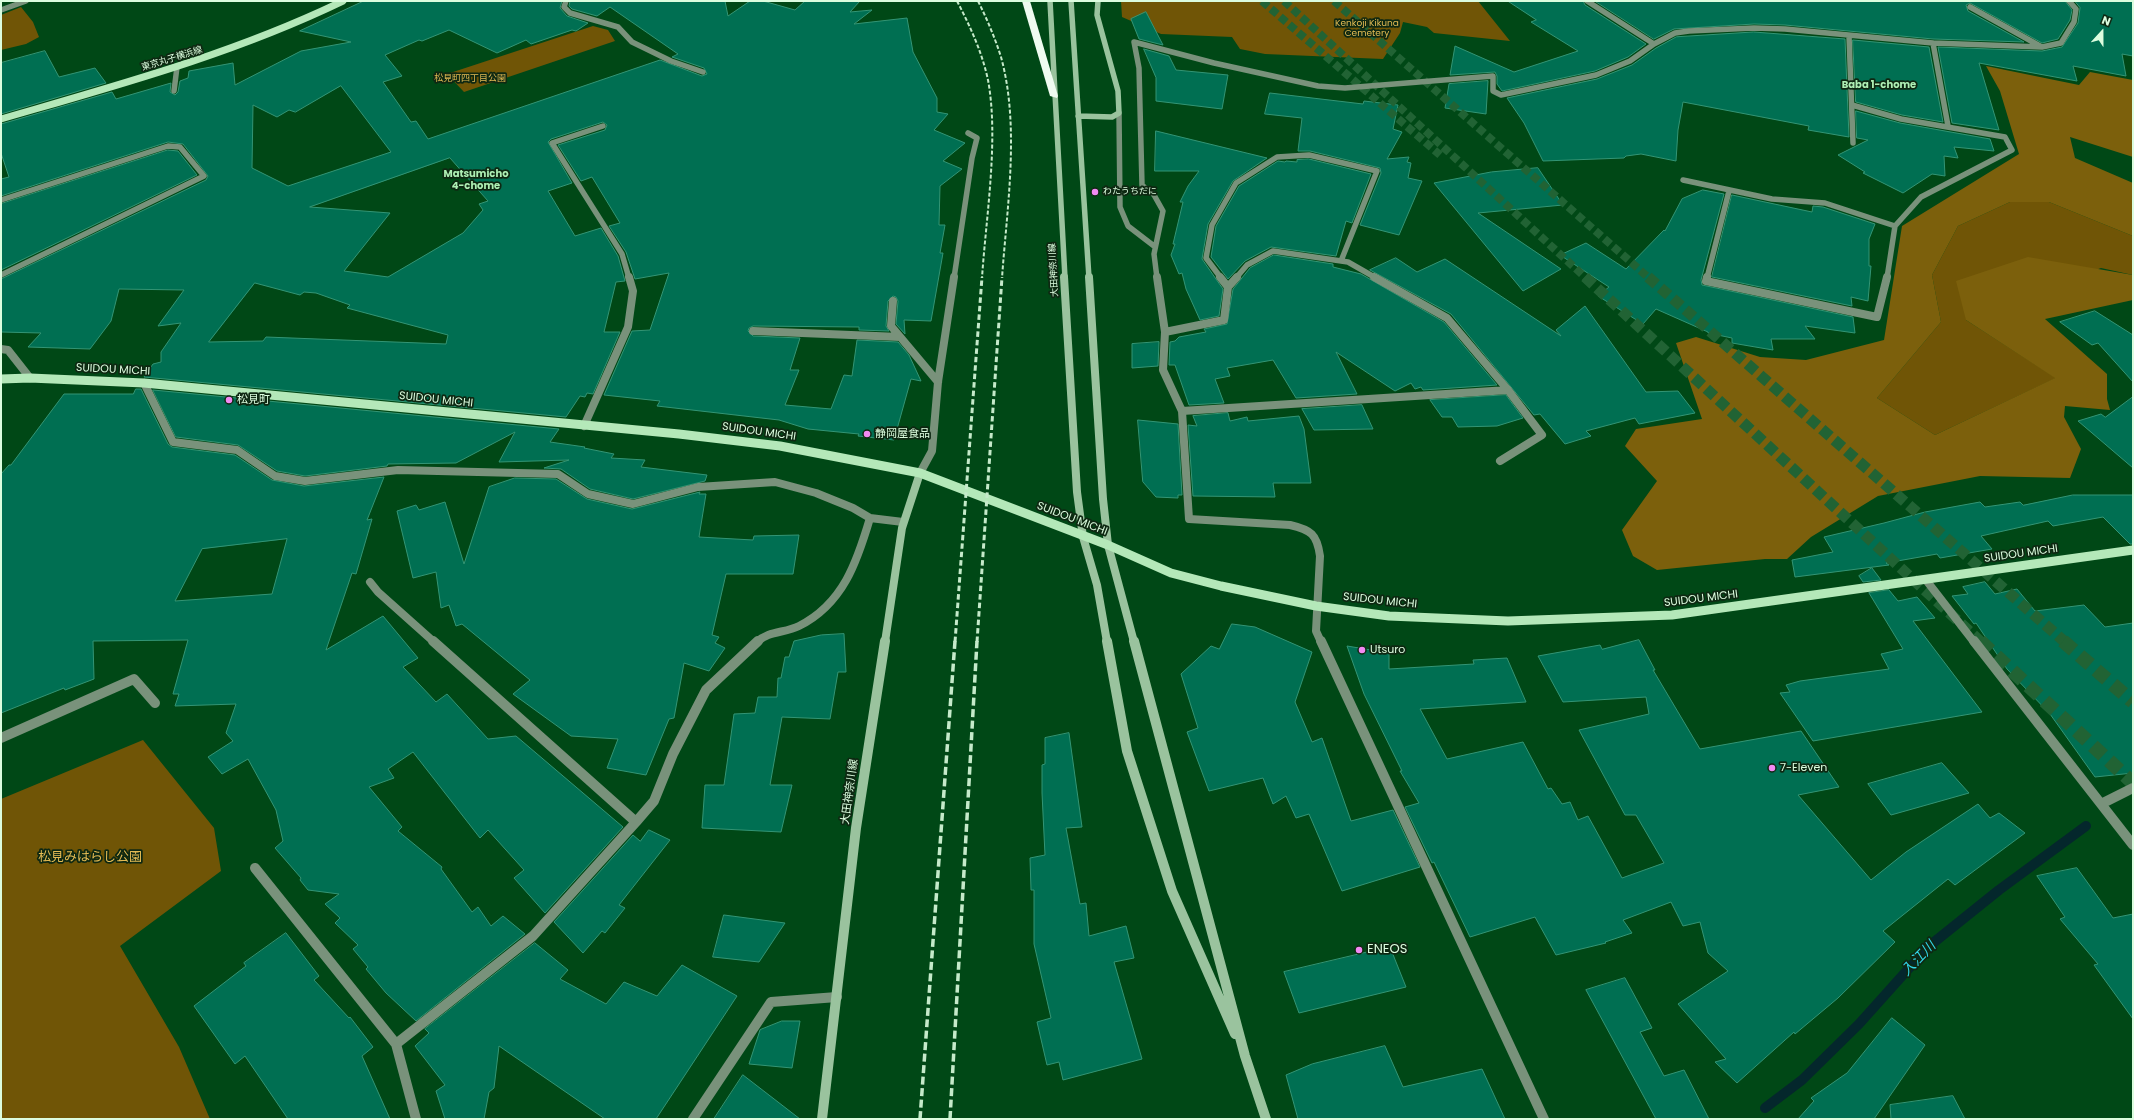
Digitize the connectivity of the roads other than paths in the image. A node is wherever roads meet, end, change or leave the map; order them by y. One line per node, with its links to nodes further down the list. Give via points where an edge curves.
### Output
1 (26, 1): 11 (street)
2 (342, 1): 16 (main road, 東京丸子横浜線, via 257,40)
3 (566, 1): 17 (street, via 564,7 570,13 618,27 632,42 671,61)
4 (1026, 1): 19 (highway)
5 (1050, 1): 19 (main road, 大田神奈川線)
6 (1070, 1): 22 (main road)
7 (1098, 1): 21 (main road, via 1097,15 1118,91)
8 (1587, 1): 13 (street)
9 (2069, 1): 15 (street, via 2076,9 2074,22 2061,43)
10 (1970, 7): 15 (street)
11 (1, 10)
12 (1849, 36): 13 (street, via 1785,29 1732,29 1676,33); 14 (street); 20 (street)
13 (1654, 44): 32 (street, via 1630,61 1596,75 1501,95 1493,91 1493,76 1345,88 1318,86 1134,42 1139,68 1142,185 1158,198 1164,212 1163,225)
14 (1933, 44): 15 (street); 25 (street)
15 (2042, 47)
16 (177, 67): 18 (street); 23 (main road, 東京丸子横浜線)
17 (703, 72)
18 (174, 91)
19 (1054, 96): 52 (main road, 大田神奈川線, via 1077,492)
20 (1852, 105): 25 (street, via 1901,119); 27 (street)
21 (1119, 113): 22 (main road, via 1112,117); 32 (street, via 1120,207 1128,226)
22 (1078, 116): 53 (main road)
23 (1, 119)
24 (603, 126): 47 (street, via 552,143 622,254 633,291 628,327)
25 (1948, 126): 31 (street, via 2005,137 2012,150 1921,198)
26 (968, 133): 43 (street, via 977,138)
27 (1853, 143)
28 (1683, 180): 29 (street)
29 (1728, 191): 31 (street, via 1825,203); 31 (street, via 1706,281 1877,317 1888,273)
30 (1, 200): 34 (street, via 168,146 180,147 204,176)
31 (1895, 226)
32 (1154, 246): 38 (street)
33 (1341, 261): 35 (street, via 1273,251 1247,265); 35 (street, via 1377,171 1309,155 1276,157 1236,183 1212,225 1206,258); 45 (street, via 1348,262 1448,318)
34 (1, 275)
35 (1228, 288): 38 (street, via 1224,320)
36 (893, 301): 39 (street, via 891,326)
37 (753, 331): 39 (street)
38 (1165, 332): 46 (street, via 1163,370)
39 (900, 337): 43 (street)
40 (1, 349): 41 (street, via 8,350)
41 (30, 378): 42 (main road, SUIDOU MICHI); 44 (main road, SUIDOU MICHI)
42 (1, 379)
43 (938, 382): 49 (street, via 932,451)
44 (144, 383): 47 (main road, SUIDOU MICHI); 50 (street, via 173,442 237,450 275,476 305,482 398,470 558,474 588,494 633,504 698,487 775,482 816,493)
45 (1508, 390): 46 (street); 48 (street, via 1542,435)
46 (1182, 411): 57 (street, via 1189,519 1306,528 1316,538 1319,554)
47 (584, 426): 49 (main road, SUIDOU MICHI, via 780,446)
48 (1500, 461)
49 (920, 473): 51 (main road, 大田神奈川線); 52 (main road, SUIDOU MICHI)
50 (870, 518): 51 (street); 62 (street, via 864,542 851,574 820,615 797,627 764,636 706,690 673,754 654,801)
51 (904, 522): 65 (main road, 大田神奈川線, via 856,828)
52 (1083, 537): 53 (main road, SUIDOU MICHI); 67 (main road, 大田神奈川線, via 1097,585 1129,759 1172,891)
53 (1108, 546): 57 (main road, SUIDOU MICHI, via 1171,573); 67 (main road)
54 (2133, 550): 55 (main road, SUIDOU MICHI)
55 (1926, 580): 57 (main road, SUIDOU MICHI, via 1672,615 1508,621 1389,616); 61 (street)
56 (370, 582): 62 (street, via 378,592)
57 (1316, 606): 72 (street, via 1316,631)
58 (156, 703): 59 (street, via 134,679)
59 (1, 738)
60 (2133, 788): 61 (street)
61 (2101, 804): 63 (street)
62 (636, 822): 66 (street, via 533,936)
63 (2133, 845)
64 (255, 868): 66 (street)
65 (837, 997): 69 (street, via 771,1002); 70 (main road, 大田神奈川線)
66 (396, 1044): 68 (street)
67 (1245, 1056): 71 (main road)
68 (416, 1119)
69 (693, 1119)
70 (822, 1119)
71 (1266, 1119)
72 (1544, 1119)

